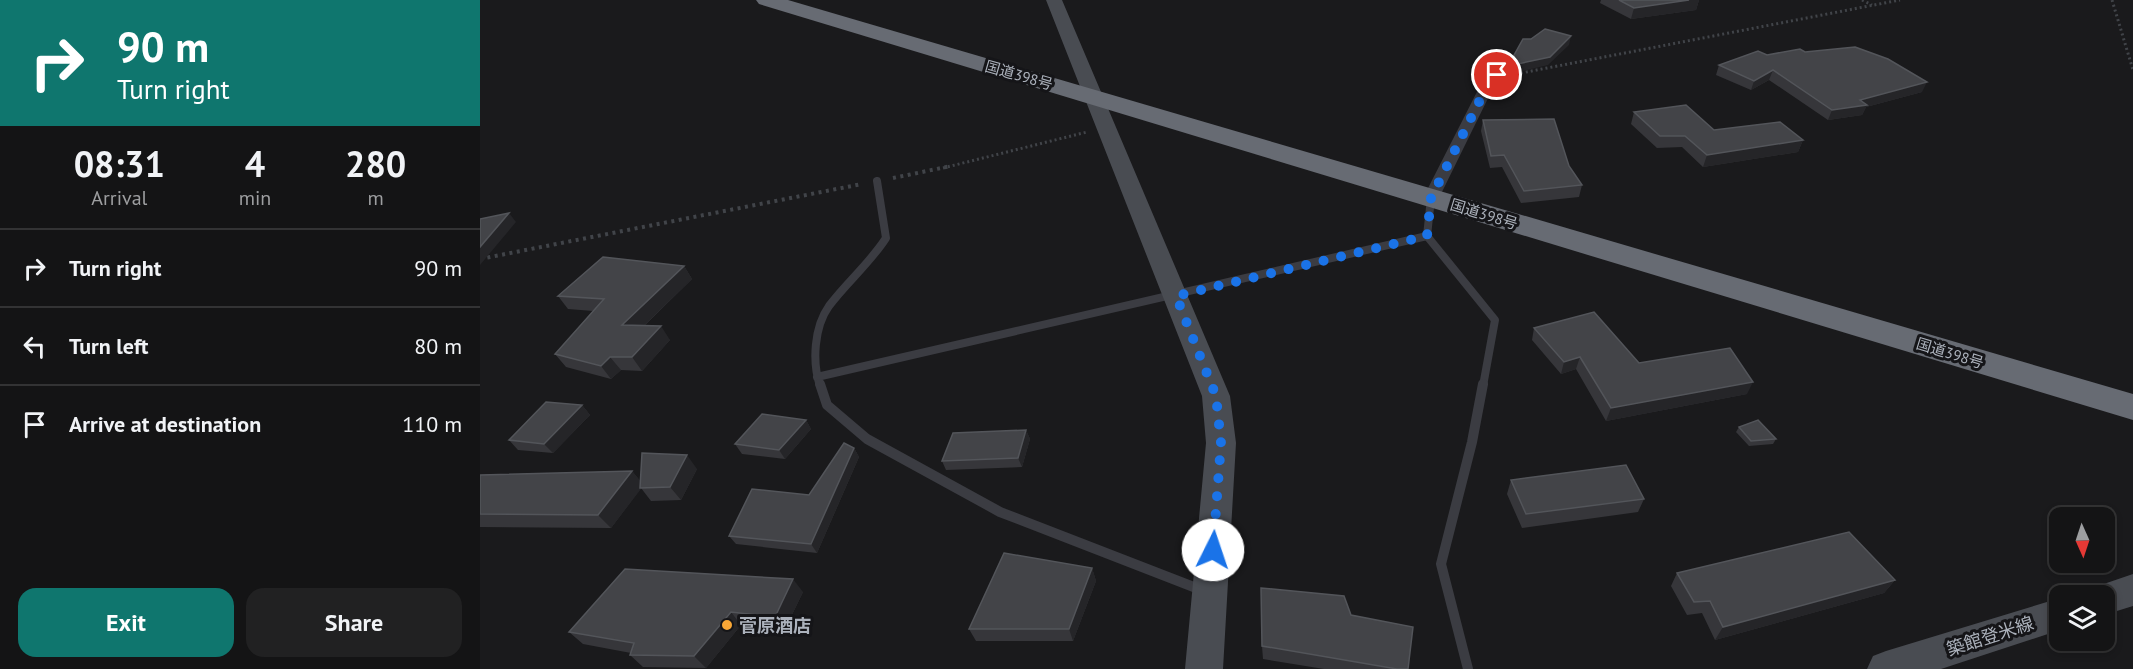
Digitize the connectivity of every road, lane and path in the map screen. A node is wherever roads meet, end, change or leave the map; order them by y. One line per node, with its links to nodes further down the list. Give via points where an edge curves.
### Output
1 (766, 0): 9 (highway, 国道398号)
2 (1054, 0): 9 (street)
3 (1862, 0): 6 (path)
4 (1900, 0): 6 (path)
5 (2112, 0): 7 (path)
6 (1873, 6): 8 (path, via 1528,73)
7 (2133, 70)
8 (1497, 75): 12 (street, via 1490,80)
9 (1096, 98): 10 (street); 12 (highway, 国道398号)
10 (1108, 127): 11 (path); 15 (street)
11 (877, 181): 14 (path); 16 (lane, via 886,238 828,307 816,342)
12 (1431, 198): 13 (lane); 17 (highway, 国道398号)
13 (1427, 236): 15 (lane); 23 (lane, via 1495,320 1472,442 1441,564)
14 (480, 259)
15 (1176, 296): 16 (lane); 19 (street, via 1216,396 1221,443)
16 (817, 377): 19 (lane, via 827,405 867,439 1000,513)
17 (2133, 407)
18 (2133, 590): 20 (street)
19 (1209, 593): 22 (street)
20 (2115, 596)
21 (2049, 617): 24 (street, 築館登米線)
22 (1204, 669)
23 (1467, 669)
24 (1886, 669)

